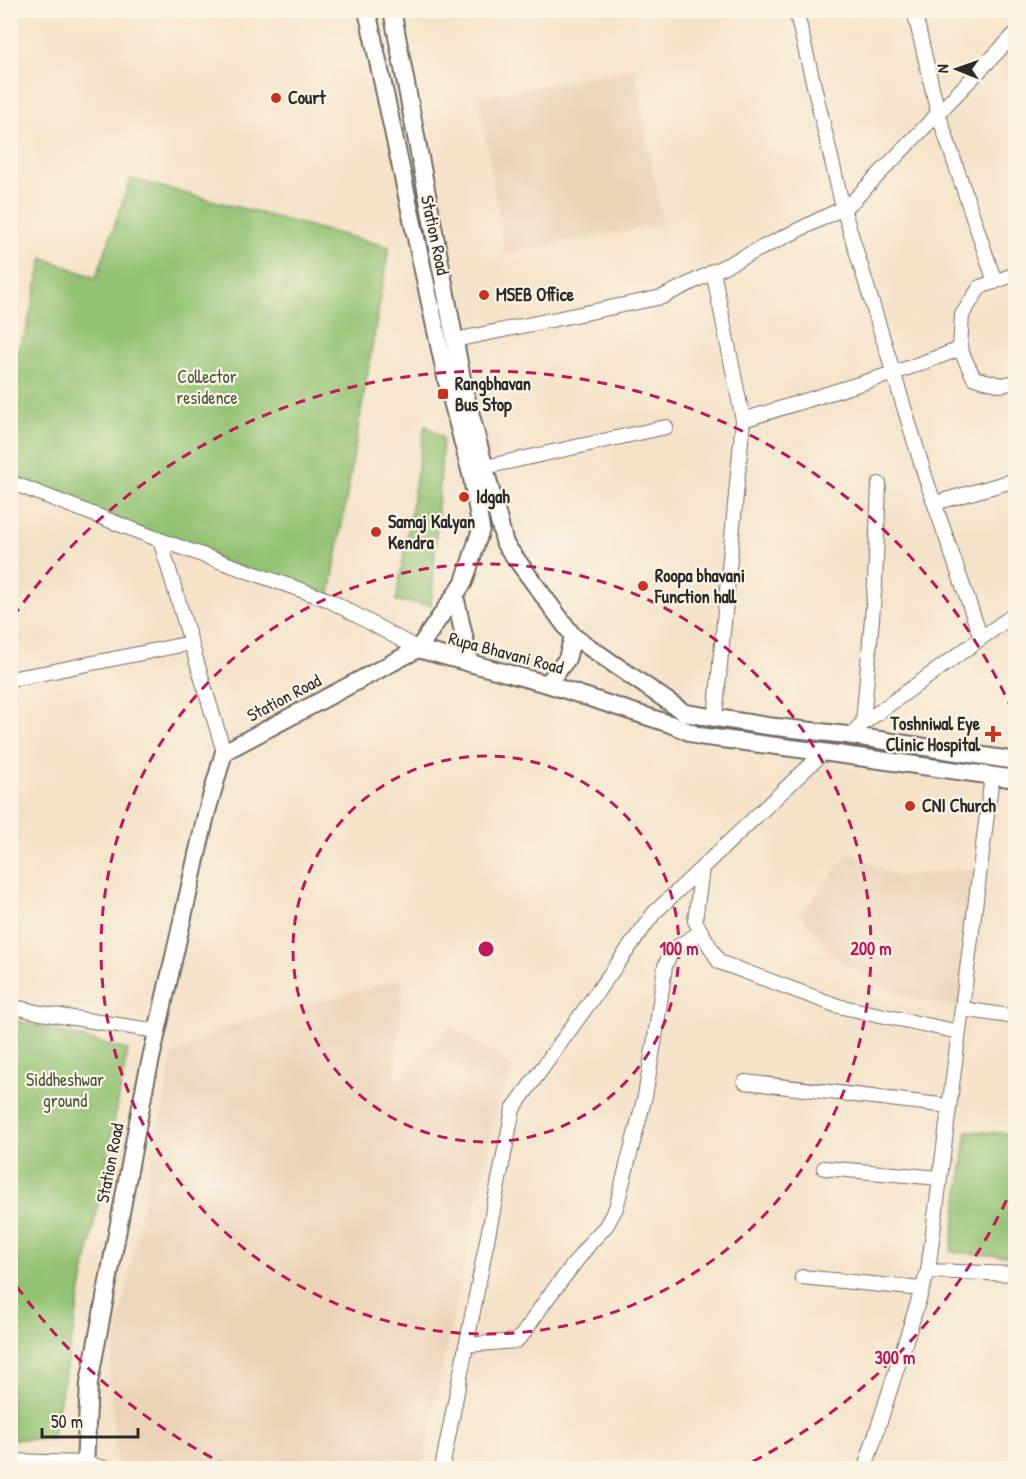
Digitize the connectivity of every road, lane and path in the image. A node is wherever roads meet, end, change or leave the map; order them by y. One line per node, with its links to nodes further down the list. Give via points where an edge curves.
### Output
1 (367, 10): 23 (main road, Station Road, via 447,382 472,478 480,530 464,582)
2 (392, 10): 11 (main road)
3 (796, 10): 7 (street)
4 (914, 10): 6 (street)
5 (1016, 33): 6 (street)
6 (938, 113): 7 (street); 10 (street)
7 (843, 208): 8 (street); 13 (street)
8 (713, 271): 11 (street, via 662,297); 15 (street)
9 (1016, 276): 10 (street)
10 (995, 282): 12 (street, via 980,287 962,315)
11 (455, 340): 17 (main road)
12 (960, 349): 13 (street); 14 (street, via 974,378 1001,385)
13 (894, 373): 15 (street); 21 (street)
14 (1016, 382)
15 (743, 420): 32 (street)
16 (666, 427): 17 (street)
17 (485, 466): 25 (main road, via 505,544)
18 (1016, 480): 21 (street)
19 (10, 482): 22 (street, Rupa Bhavani Road)
20 (879, 484): 33 (street)
21 (935, 503): 26 (street)
22 (160, 540): 27 (street); 28 (street, Rupa Bhavani Road, via 329,600)
23 (455, 596): 28 (main road, Station Road); 29 (main road)
24 (1016, 613): 26 (street)
25 (573, 636): 31 (main road, via 567,658); 32 (main road, via 685,712)
26 (981, 638): 33 (street)
27 (191, 643): 30 (street); 35 (street)
28 (418, 649): 29 (main road, Rupa Bhavani Road); 35 (main road, Station Road)
29 (470, 663): 31 (main road, Rupa Bhavani Road)
30 (10, 679)
31 (547, 684): 36 (main road, Rupa Bhavani Road, via 699,736)
32 (715, 718): 34 (main road)
33 (863, 723): 34 (street)
34 (847, 735): 37 (main road)
35 (224, 752): 45 (main road, Station Road, via 206,814)
36 (824, 752): 38 (main road, Rupa Bhavani Road); 40 (street)
37 (1016, 761)
38 (992, 776): 39 (main road, Rupa Bhavani Road); 43 (street)
39 (1016, 779)
40 (702, 868): 41 (street, via 695,921); 55 (street, via 654,913 513,1109)
41 (701, 932): 46 (street, via 719,962 838,1006); 55 (street, via 672,950 665,966 645,1096 616,1208 606,1226 516,1341)
42 (10, 1006): 45 (street)
43 (962, 1009): 44 (street); 46 (street)
44 (1016, 1017)
45 (157, 1031): 57 (main road, Station Road, via 89,1383)
46 (959, 1032): 48 (street)
47 (745, 1082): 48 (street)
48 (949, 1106): 50 (street)
49 (824, 1168): 50 (street)
50 (940, 1178): 51 (street)
51 (928, 1271): 52 (street); 54 (street)
52 (1016, 1274)
53 (802, 1277): 54 (street)
54 (922, 1289): 60 (street)
55 (466, 1345): 59 (street)
56 (10, 1461): 57 (street)
57 (85, 1466): 58 (street)
58 (104, 1468)
59 (442, 1468)
60 (865, 1468)

